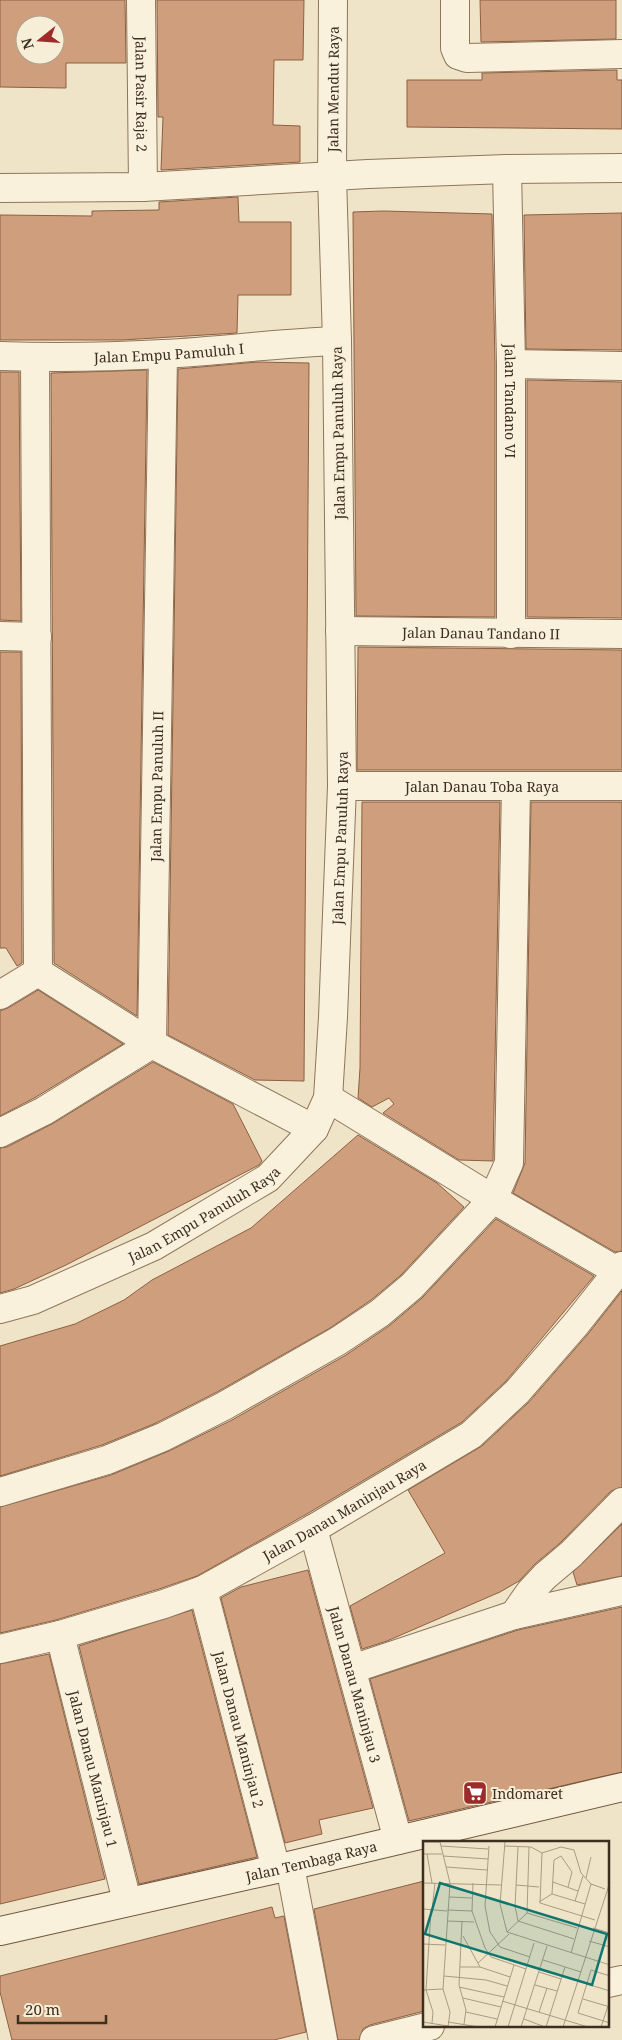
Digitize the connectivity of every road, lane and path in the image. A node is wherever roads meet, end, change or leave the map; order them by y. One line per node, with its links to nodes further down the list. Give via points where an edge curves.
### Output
1 (141, 0): 8 (street, Jalan Pasir Raja 2)
2 (333, 0): 7 (street, Jalan Mendut Raya)
3 (455, 0): 4 (street, via 454,48 458,55 467,58)
4 (622, 54)
5 (622, 168): 6 (street)
6 (508, 169): 7 (street); 14 (street, Jalan Tandano VI)
7 (332, 177): 8 (street); 10 (street, Jalan Empu Panuluh Raya)
8 (143, 187): 9 (street)
9 (0, 188)
10 (337, 341): 11 (street, Jalan Empu Pamuluh I); 16 (street, Jalan Empu Panuluh Raya)
11 (164, 354): 13 (street, Jalan Empu Pamuluh I); 26 (street, Jalan Empu Panuluh II)
12 (0, 356): 13 (street, Jalan Empu Pamuluh I)
13 (35, 358): 20 (street)
14 (511, 364): 15 (street); 17 (street, Jalan Tandano VI)
15 (622, 366)
16 (340, 631): 17 (street, Jalan Danau Tandano II); 21 (street, Jalan Empu Panuluh Raya)
17 (511, 634): 18 (street, Jalan Danau Tandano II)
18 (622, 634)
19 (0, 636): 20 (street)
20 (37, 637): 24 (street)
21 (342, 786): 23 (street, Jalan Danau Toba Raya); 27 (street, Jalan Empu Panuluh Raya)
22 (622, 786): 23 (street, Jalan Danau Toba Raya)
23 (516, 787): 30 (street, via 509,1162)
24 (38, 972): 25 (street); 26 (street)
25 (0, 995)
26 (152, 1044): 28 (street); 29 (street)
27 (328, 1098): 28 (street, Jalan Empu Panuluh Raya); 30 (street)
28 (314, 1129): 32 (street, Jalan Empu Panuluh Raya, via 268,1178 184,1229 154,1246 33,1300)
29 (0, 1133)
30 (493, 1199): 31 (street); 33 (street, via 412,1286 380,1313 338,1341 163,1438 107,1460)
31 (621, 1271): 35 (street, Jalan Danau Maninjau Raya, via 517,1392 471,1435)
32 (0, 1309)
33 (0, 1492)
34 (622, 1502): 38 (street, via 545,1576)
35 (313, 1529): 36 (street, Jalan Danau Maninjau Raya); 41 (street, Jalan Danau Maninjau 3)
36 (203, 1590): 39 (street, Jalan Danau Maninjau Raya); 44 (street, Jalan Danau Maninjau 2)
37 (622, 1592): 38 (street)
38 (514, 1615): 41 (street)
39 (60, 1635): 40 (street, Jalan Danau Maninjau Raya); 45 (street, Jalan Danau Maninjau 1)
40 (0, 1649)
41 (352, 1669): 43 (street, Jalan Danau Maninjau 3)
42 (622, 1788): 43 (street, Jalan Tembaga Raya)
43 (398, 1840): 44 (street, Jalan Tembaga Raya)
44 (283, 1868): 45 (street, Jalan Tembaga Raya); 48 (street, Jalan Danau Maninjau 2)
45 (127, 1901): 46 (street, Jalan Tembaga Raya)
46 (0, 1931)
47 (423, 2028): 49 (street)
48 (323, 2040)
49 (374, 2040)

